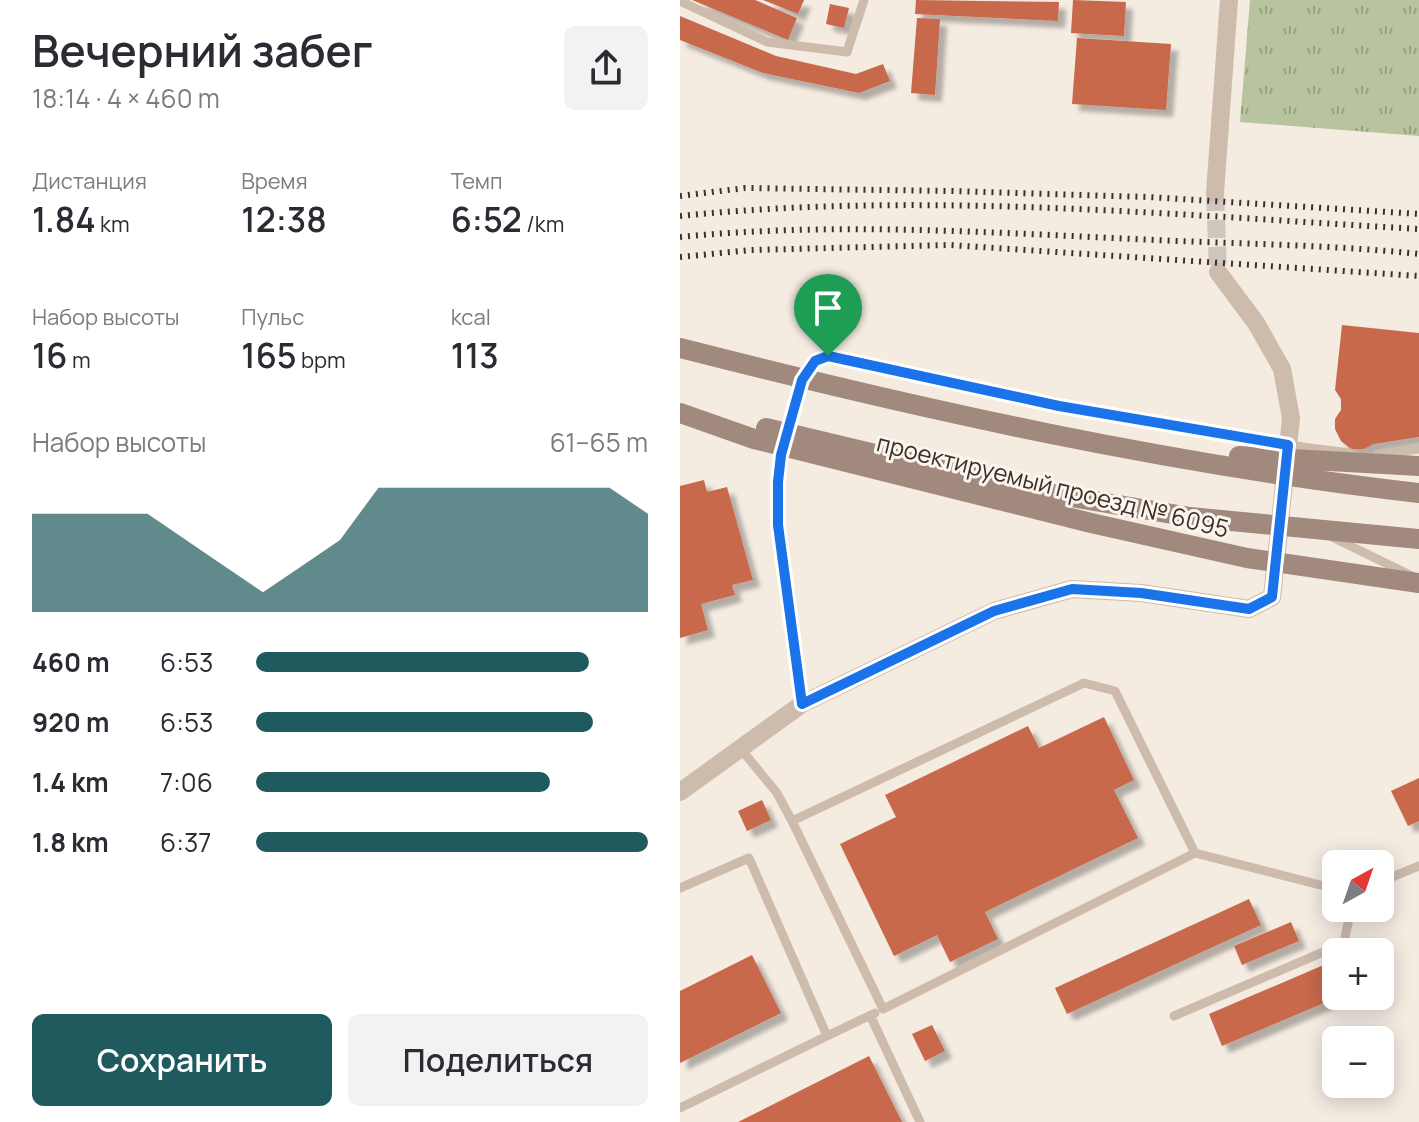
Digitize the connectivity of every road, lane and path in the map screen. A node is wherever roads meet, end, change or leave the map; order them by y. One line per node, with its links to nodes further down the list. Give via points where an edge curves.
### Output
1 (864, 0): 3 (lane, via 847,52 767,42)
2 (1229, 0): 4 (street)
3 (680, 1)
4 (1215, 193)
5 (1218, 272): 8 (street, via 1282,369 1291,418)
6 (680, 348): 10 (main road, bridge, via 856,393)
7 (680, 410): 14 (main road, bridge, via 1018,488 1190,517); 15 (main road, проектируемый проезд № 6095, bridge, via 754,439 1106,527 1247,558)
8 (1288, 445): 9 (lane, via 1364,454); 13 (street); 16 (lane, via 1059,406 838,357 815,361 802,380 778,482 778,525)
9 (1419, 449)
10 (1155, 453): 11 (main road, bridge); 12 (main road, bridge)
11 (1419, 466)
12 (1419, 493)
13 (1281, 512): 15 (lane); 16 (street, via 1272,597 1249,609 1072,589 994,611)
14 (1419, 539)
15 (1419, 581)
16 (802, 704): 17 (street)
17 (740, 747): 18 (street); 19 (lane)
18 (680, 792)
19 (792, 821): 20 (lane, via 1084,683 1115,691); 26 (lane)
20 (1195, 853): 23 (lane); 26 (lane)
21 (1419, 866): 22 (lane)
22 (1394, 876)
23 (1322, 885)
24 (680, 888): 29 (lane, via 749,858)
25 (1348, 922): 28 (lane, via 1344,943)
26 (883, 1009): 27 (lane)
27 (870, 1015): 29 (lane); 31 (lane)
28 (1174, 1016)
29 (827, 1036): 30 (lane)
30 (680, 1108)
31 (920, 1122)

